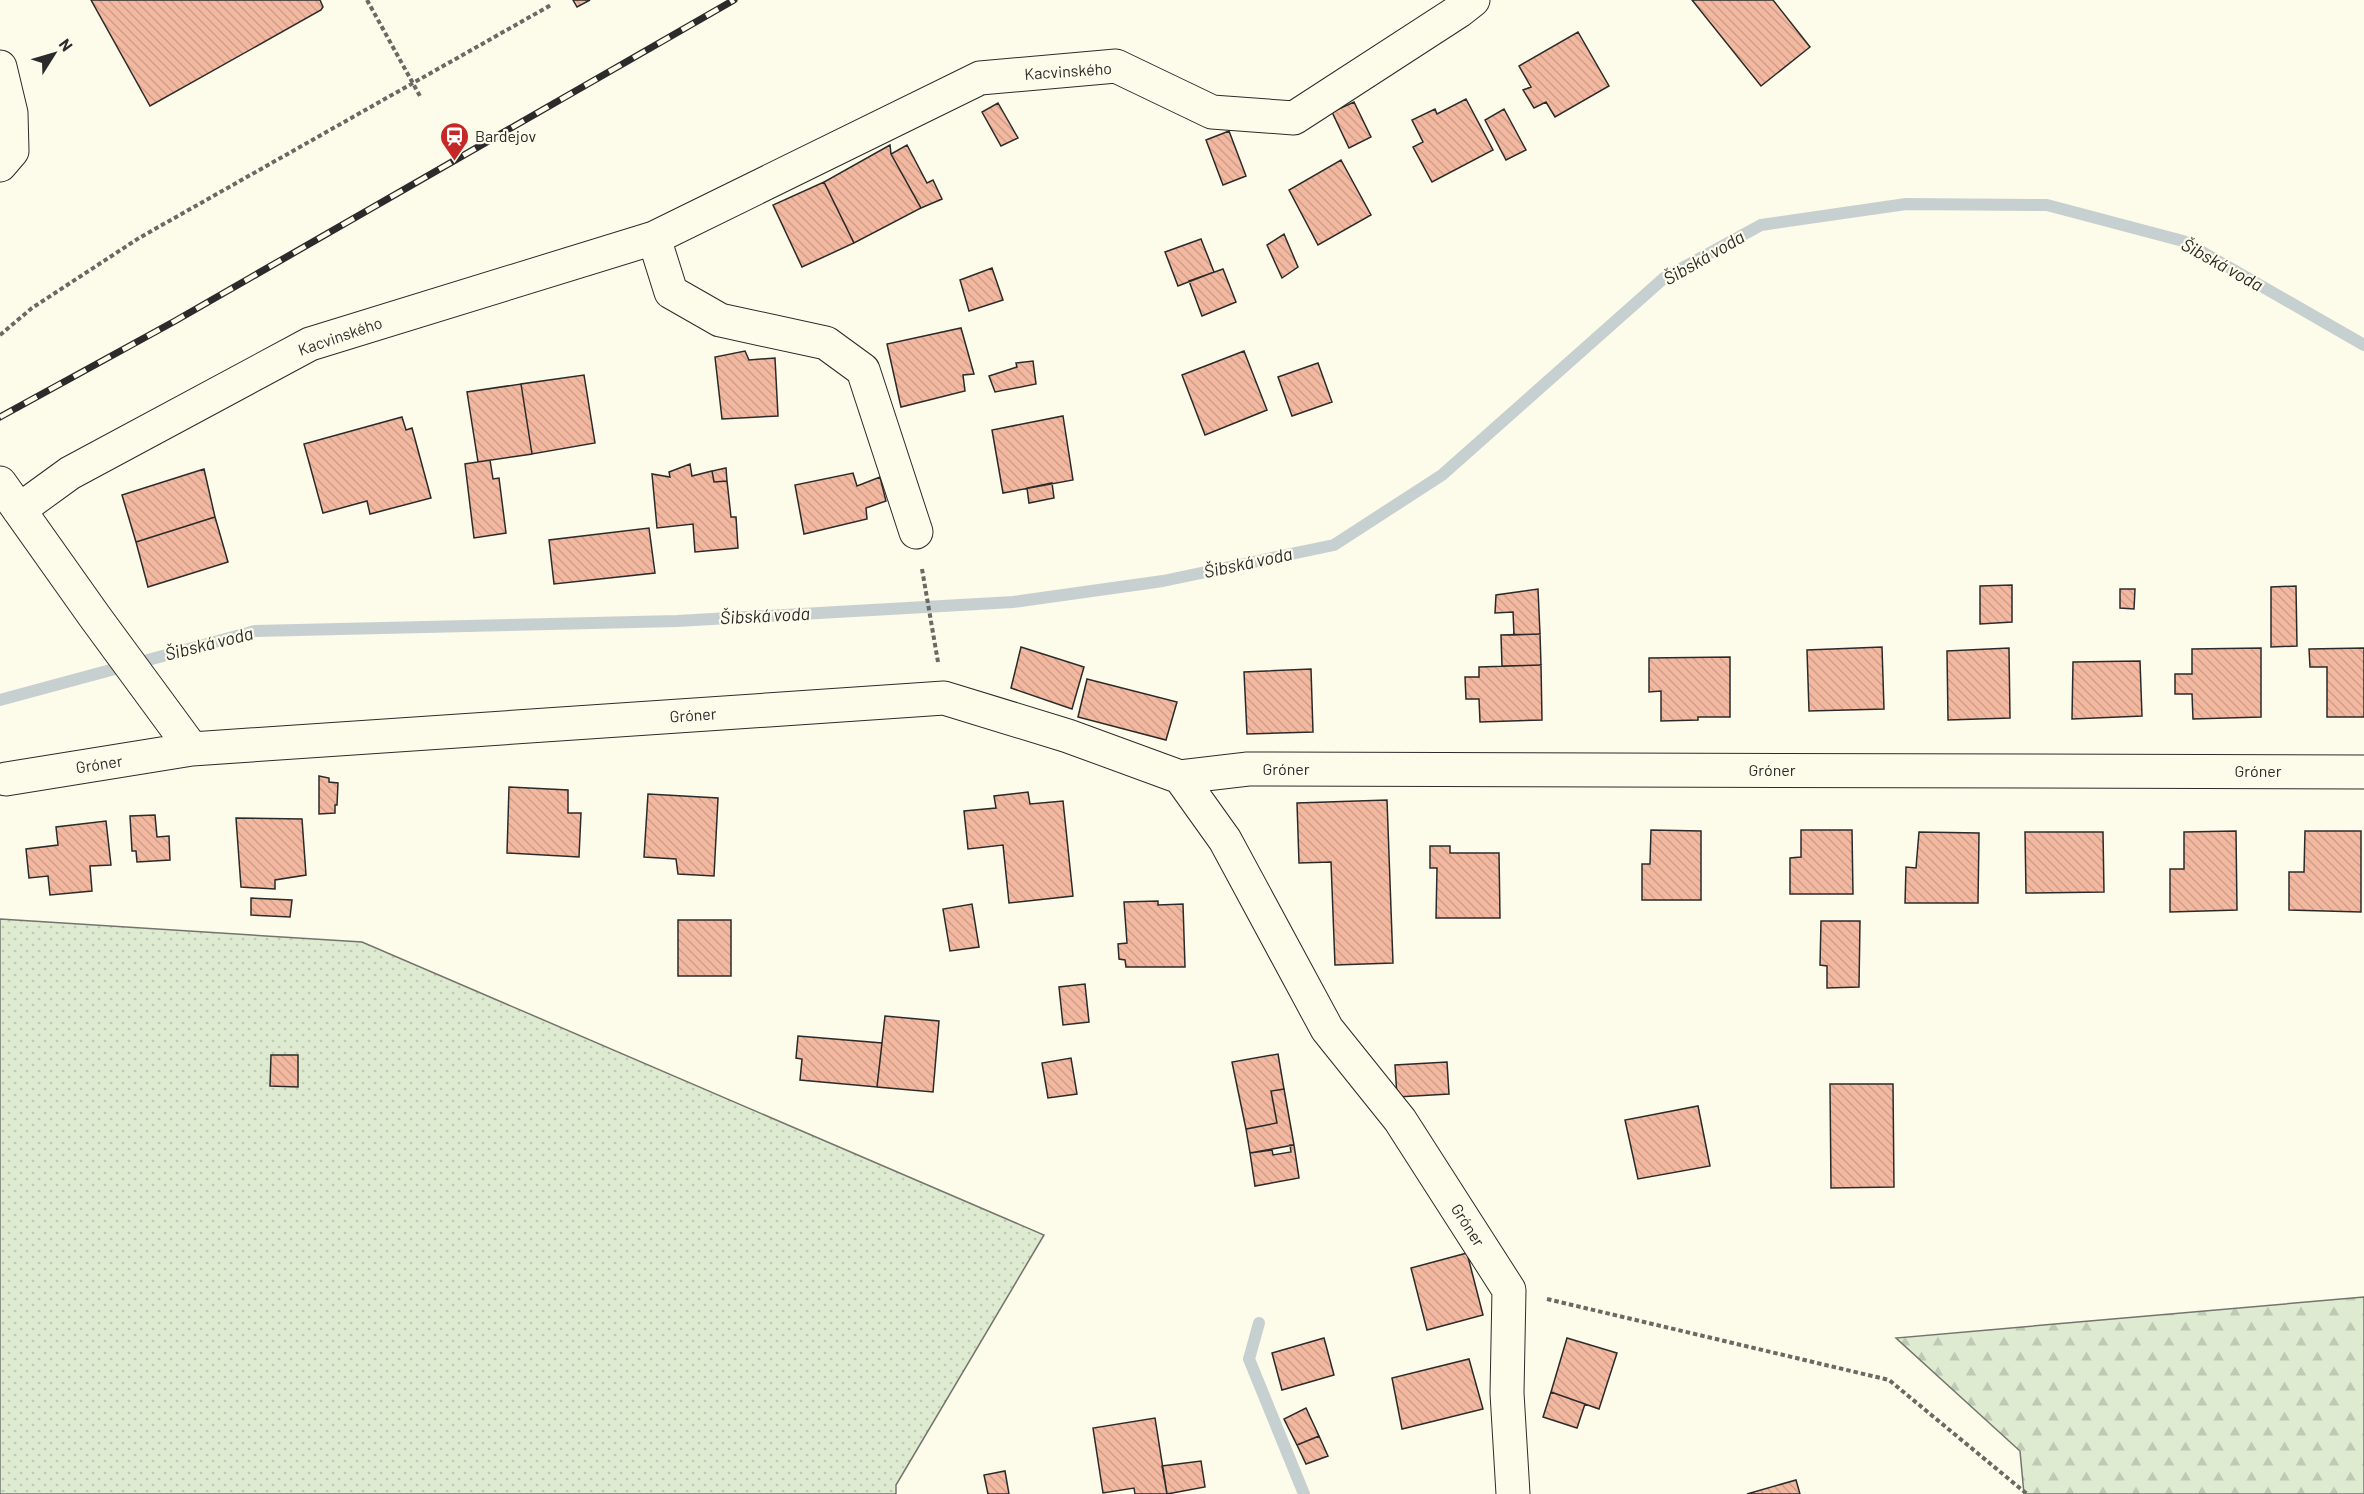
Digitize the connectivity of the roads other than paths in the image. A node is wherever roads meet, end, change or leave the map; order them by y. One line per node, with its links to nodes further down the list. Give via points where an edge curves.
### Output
1 (1473, 0): 4 (street, Kacvinského, via 1294,118 1212,112 1116,66 980,78)
2 (0, 67): 3 (street, via 11,113 12,151)
3 (0, 165)
4 (654, 238): 6 (street, Kacvinského, via 309,344 70,473); 7 (street, via 671,292 720,320 826,343 863,370)
5 (0, 483): 6 (street)
6 (19, 510): 8 (street)
7 (916, 532)
8 (192, 749): 10 (street, Gróner, via 944,698 1068,736); 11 (street, Gróner)
9 (2364, 772): 10 (street, Gróner, via 1248,769)
10 (1180, 777): 12 (street, Gróner, via 1225,840 1327,1029 1400,1120 1509,1290 1507,1393)
11 (6, 779)
12 (1513, 1494)

